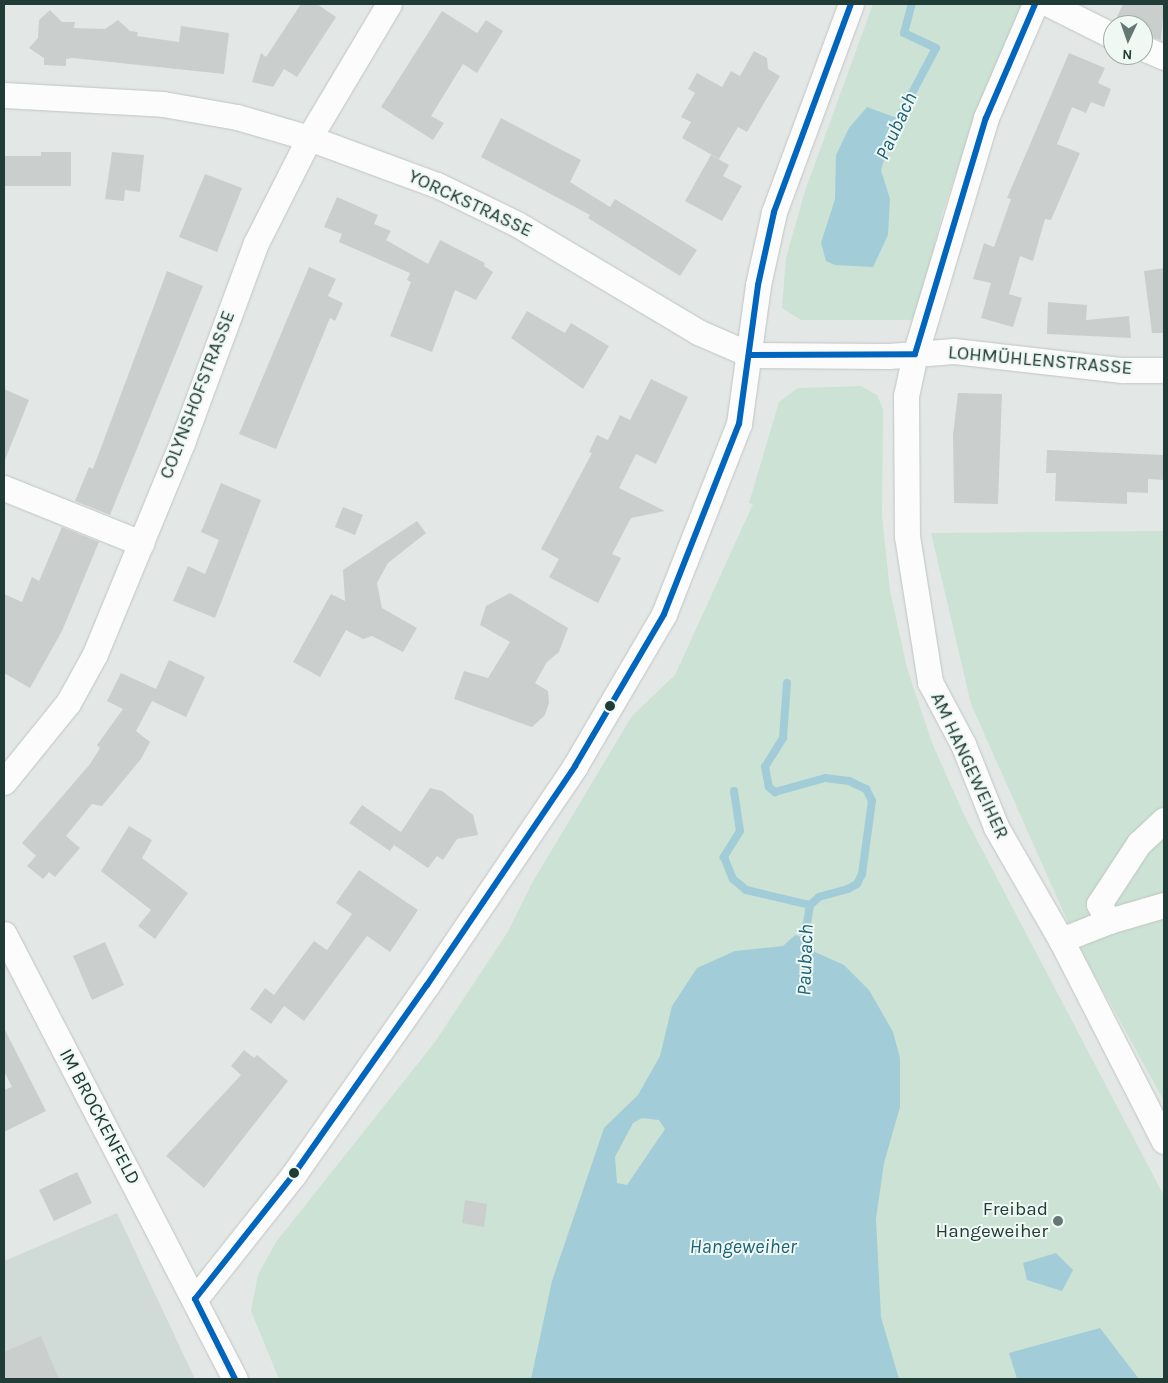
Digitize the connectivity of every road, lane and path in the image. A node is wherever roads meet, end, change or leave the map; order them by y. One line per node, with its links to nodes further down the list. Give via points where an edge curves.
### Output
1 (389, 4): 7 (street, COLYNSHOFSTRASSE)
2 (850, 4): 9 (street, via 774,212 758,285)
3 (1036, 4): 8 (street, AM HANGEWEIHER, via 986,118)
4 (1048, 4): 5 (street)
5 (1103, 31)
6 (4, 95): 7 (street, YORCKSTRASSE, via 163,104 237,117)
7 (309, 138): 9 (street, YORCKSTRASSE, via 437,184 517,224 698,332); 12 (street, COLYNSHOFSTRASSE, via 256,243)
8 (915, 354): 9 (street, YORCKSTRASSE); 10 (street, LOHMÜHLENSTRASSE, via 994,354 1122,370); 18 (street, AM HANGEWEIHER, via 906,396 907,536 930,682 963,744 996,828)
9 (751, 355): 20 (street, via 739,424 727,462 664,614 613,706 427,985 299,1166)
10 (1164, 370)
11 (4, 488): 12 (street)
12 (141, 543): 13 (street, COLYNSHOFSTRASSE, via 95,654 68,703)
13 (4, 782)
14 (1164, 820): 16 (street, via 1139,843 1099,904)
15 (1164, 905): 16 (street)
16 (1109, 921): 18 (street)
17 (4, 934): 20 (street, IM BROCKENFELD)
18 (1061, 940): 19 (street, AM HANGEWEIHER)
19 (1164, 1141)
20 (195, 1299): 21 (street, IM BROCKENFELD)
21 (234, 1379)

